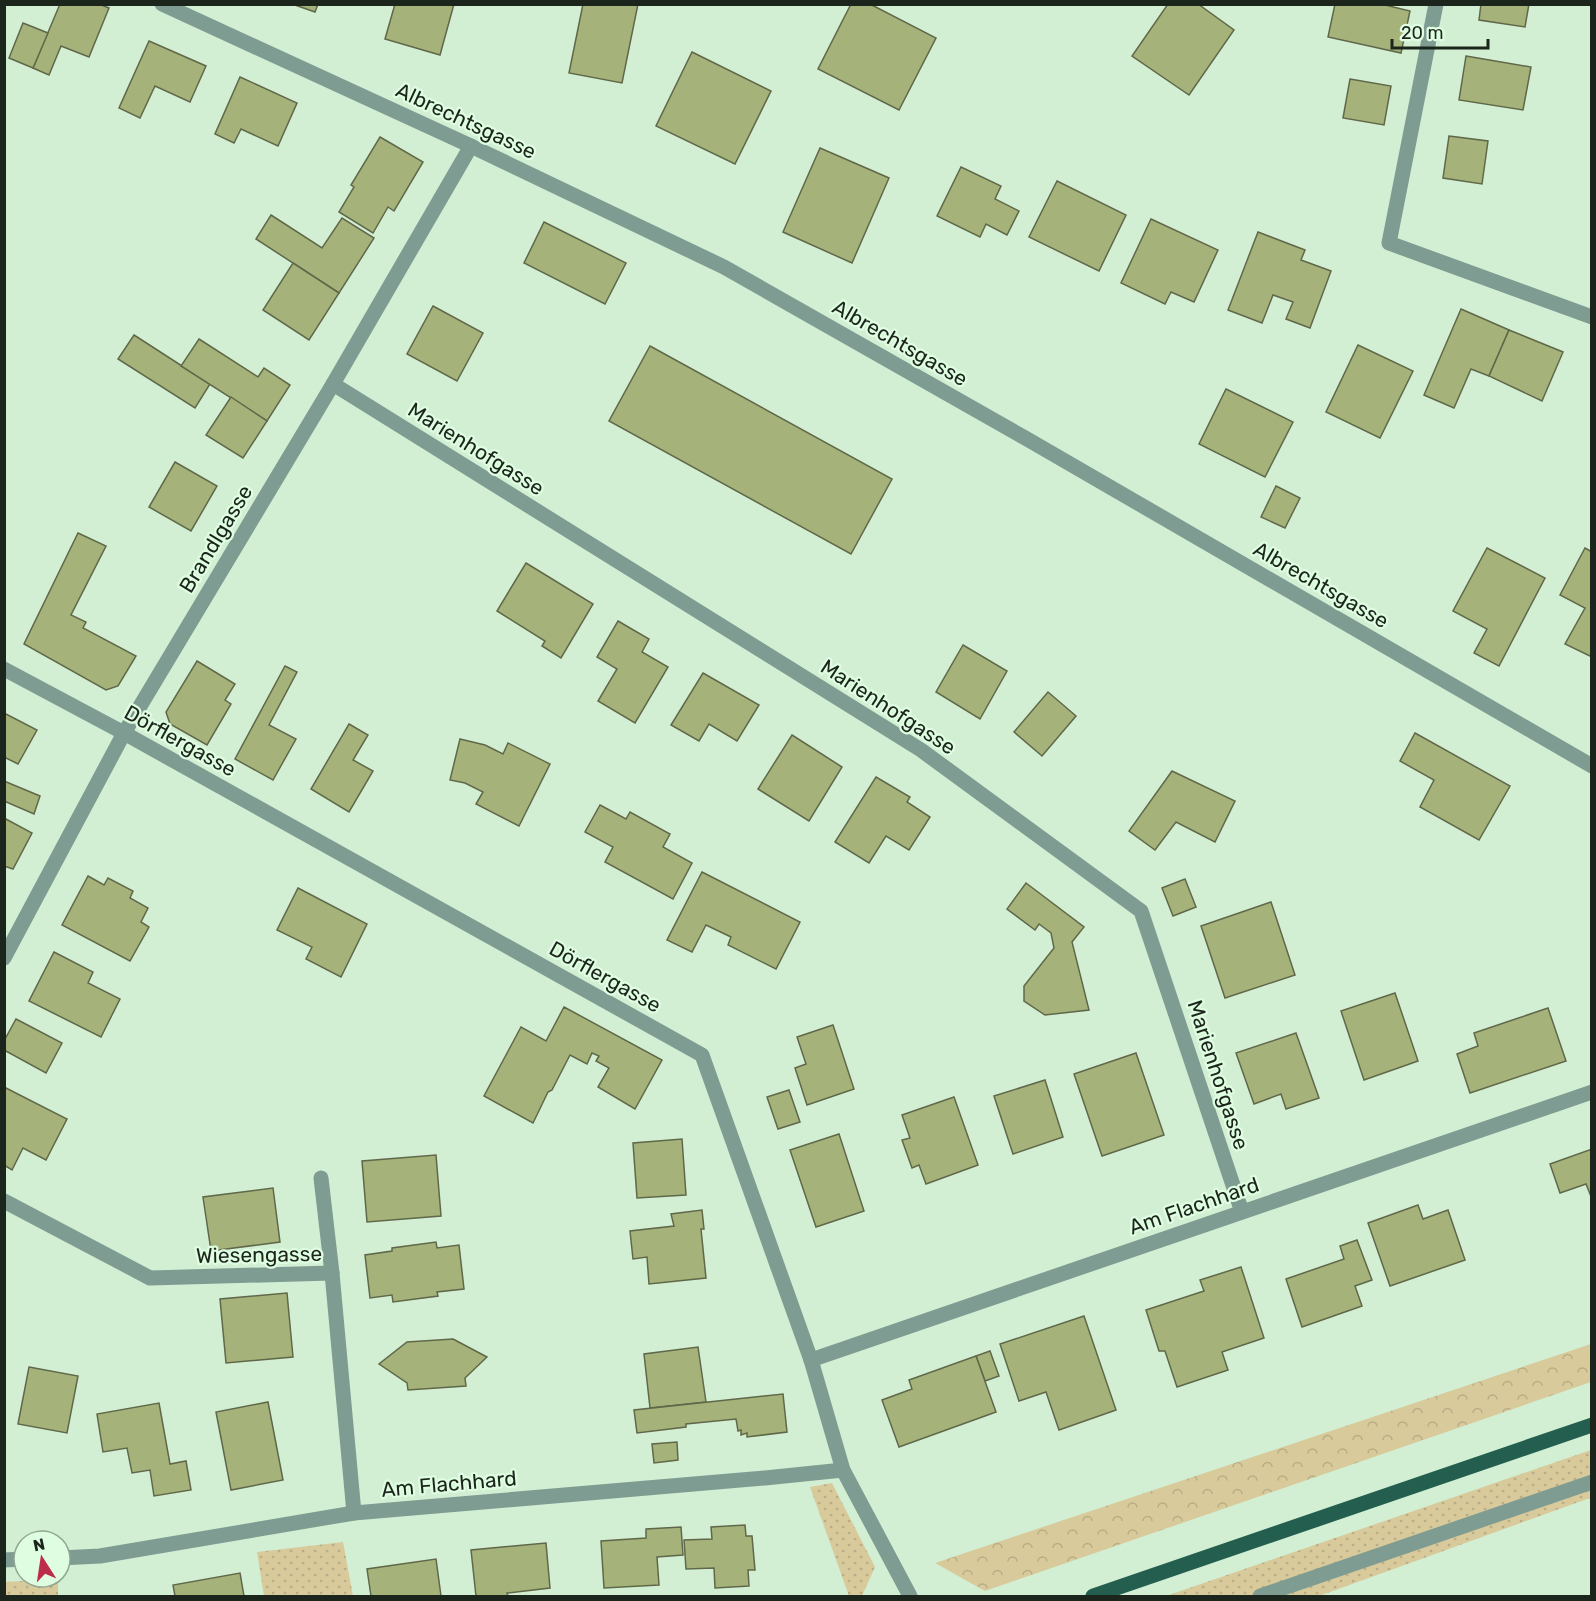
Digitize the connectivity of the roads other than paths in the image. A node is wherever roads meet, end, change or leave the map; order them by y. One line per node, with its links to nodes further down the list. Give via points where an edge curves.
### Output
1 (162, 4): 3 (street, Albrechtsgasse)
2 (1436, 4): 4 (street, via 1389,243)
3 (471, 146): 5 (street, Brandlgasse); 8 (street, Albrechtsgasse, via 724,267)
4 (1592, 317)
5 (333, 384): 7 (street, Brandlgasse); 13 (street, Marienhofgasse, via 921,750 1141,911)
6 (4, 669): 7 (street, Dörflergasse)
7 (124, 733): 9 (street, Brandlgasse); 15 (street, Dörflergasse, via 702,1055)
8 (1592, 766)
9 (4, 958)
10 (1592, 1092): 13 (street, Am Flachhard)
11 (321, 1178): 14 (street)
12 (4, 1201): 14 (street, Wiesengasse, via 150,1278)
13 (1242, 1212): 15 (street, Am Flachhard)
14 (332, 1273): 19 (street, Wiesengasse)
15 (811, 1360): 17 (street, Dörflergasse)
16 (1592, 1425): 22 (main road)
17 (843, 1470): 19 (street, Am Flachhard); 21 (street, Dörflergasse)
18 (1592, 1482): 23 (street)
19 (354, 1513): 20 (street, Am Flachhard)
20 (72, 1557)
21 (910, 1596)
22 (1093, 1596)
23 (1260, 1596)

